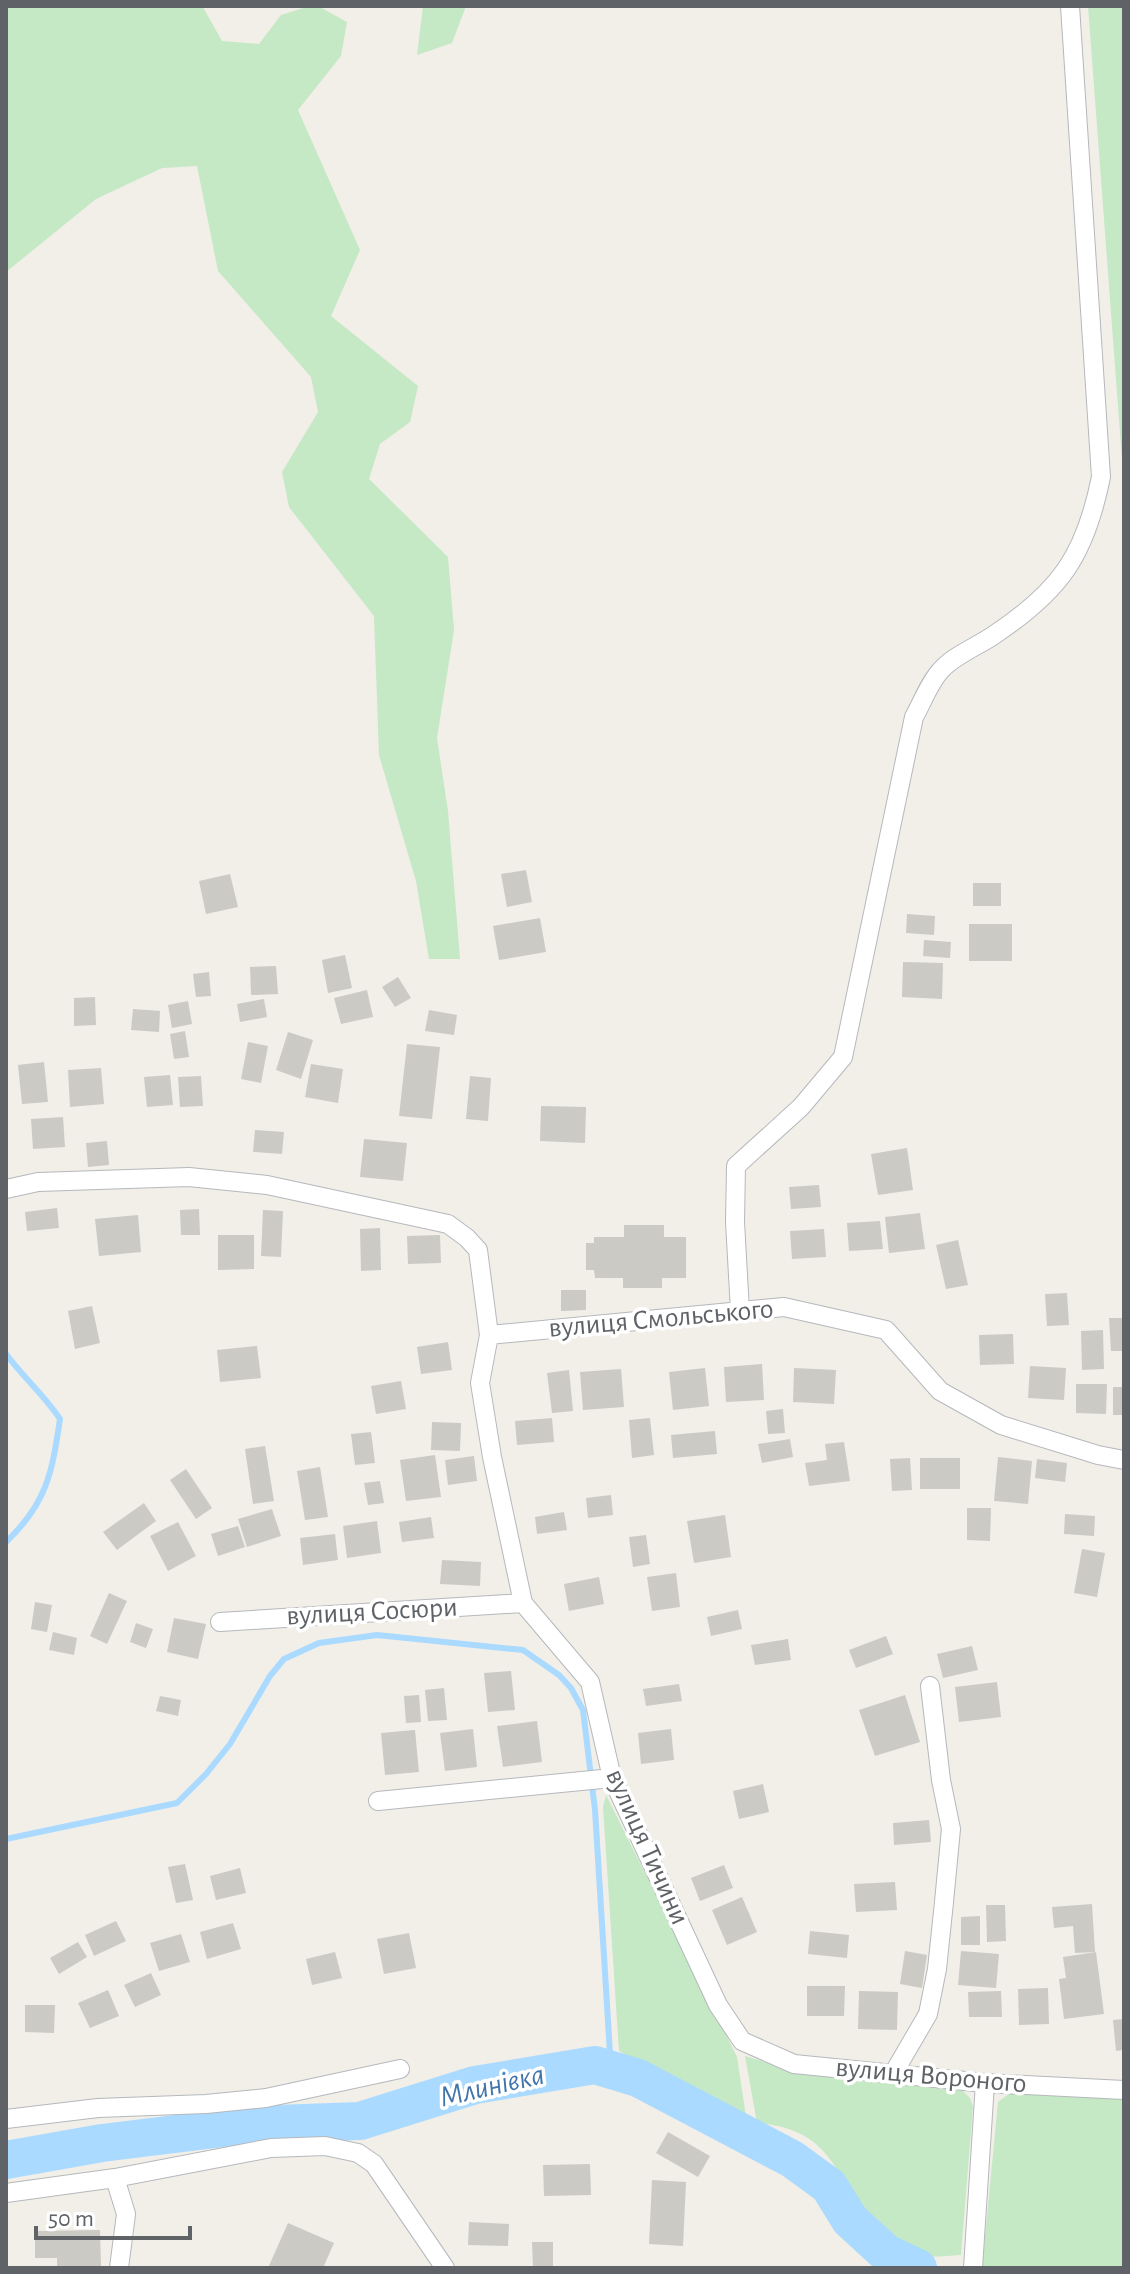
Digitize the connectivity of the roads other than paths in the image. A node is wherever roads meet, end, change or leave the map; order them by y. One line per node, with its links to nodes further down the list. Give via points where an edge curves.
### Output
1 (1070, 6): 3 (street, via 1101,477 1093,514 1078,552 1056,585 941,669 914,717 843,1057 801,1107 736,1166)
2 (6, 1189): 4 (street, вулиця Тичини, via 38,1182 189,1177 267,1185 448,1224 478,1250)
3 (740, 1311): 4 (street, вулиця Смольського); 5 (street, вулиця Смольського, via 784,1307 886,1330 940,1391 1001,1425)
4 (489, 1335): 6 (street, вулиця Тичини, via 480,1383)
5 (1124, 1460)
6 (523, 1603): 7 (street, вулиця Сосюри); 9 (street, вулиця Тичини, via 590,1682)
7 (220, 1622)
8 (930, 1686): 13 (street, via 950,1844 928,2014)
9 (607, 1778): 10 (street); 11 (street, вулиця Тичини, via 718,2005)
10 (378, 1801)
11 (742, 2041): 13 (street, вулиця Вороного, via 794,2064)
12 (400, 2069): 16 (street, via 266,2098)
13 (893, 2074): 14 (street, вулиця Вороного)
14 (985, 2083): 15 (street, вулиця Вороного); 19 (street)
15 (1124, 2090)
16 (6, 2119)
17 (115, 2178): 18 (street); 20 (street, via 126,2214); 21 (street, via 271,2148 325,2146 358,2153 391,2185)
18 (6, 2193)
19 (974, 2262)
20 (119, 2268)
21 (445, 2268)

